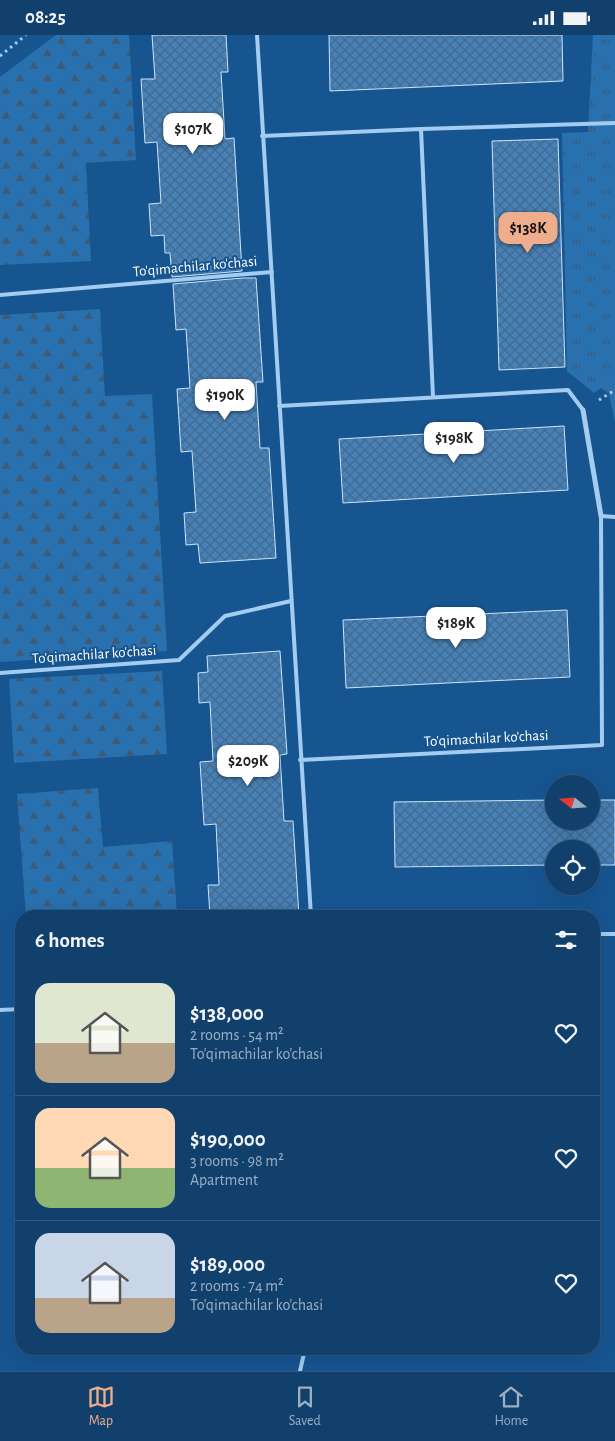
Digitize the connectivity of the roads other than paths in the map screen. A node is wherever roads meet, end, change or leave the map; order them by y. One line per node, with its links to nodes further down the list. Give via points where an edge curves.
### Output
1 (257, 35): 4 (lane)
2 (615, 123): 3 (lane)
3 (421, 129): 4 (lane); 7 (lane)
4 (262, 136): 5 (lane)
5 (272, 272): 6 (lane, To'qimachilar ko'chasi); 8 (lane)
6 (0, 295)
7 (433, 397): 8 (lane, To'qimachilar ko'chasi); 9 (lane, To'qimachilar ko'chasi, via 568,390)
8 (279, 406): 12 (lane)
9 (583, 410): 10 (street, To'qimachilar ko'chasi)
10 (601, 516): 11 (lane); 14 (lane, To'qimachilar ko'chasi, via 602,745)
11 (615, 517)
12 (291, 601): 13 (lane, To'qimachilar ko'chasi, via 225,616 179,660); 14 (lane)
13 (0, 673)
14 (300, 760): 15 (lane)
15 (311, 910)
16 (600, 934): 17 (lane)
17 (615, 934)
18 (15, 1009): 19 (lane)
19 (0, 1010)
20 (304, 1355): 21 (lane)
21 (300, 1371)

